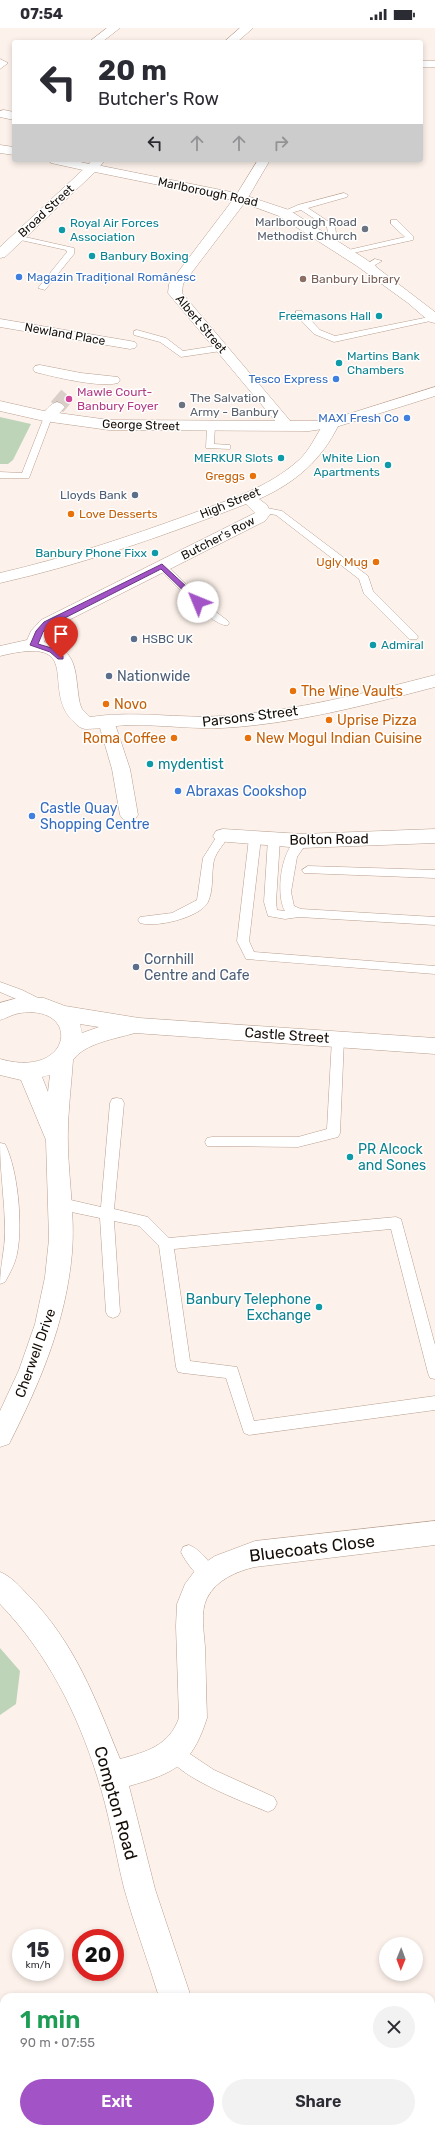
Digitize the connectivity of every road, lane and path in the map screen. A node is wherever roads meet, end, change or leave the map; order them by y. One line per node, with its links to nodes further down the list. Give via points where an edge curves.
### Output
1 (114, 28): 3 (street)
2 (247, 28): 4 (street)
3 (98, 40)
4 (232, 40)
5 (0, 61): 8 (lane, via 5,63)
6 (423, 64): 7 (street)
7 (435, 64)
8 (0, 66)
9 (0, 148): 10 (street)
10 (12, 151)
11 (75, 162): 13 (street, Marlborough Road)
12 (263, 162): 15 (street, Albert Street)
13 (95, 164): 15 (street, Marlborough Road); 19 (street, Broad Street)
14 (344, 195): 16 (lane)
15 (241, 198): 17 (street, Marlborough Road); 28 (street, Albert Street, via 175,288 177,298)
16 (301, 207): 17 (lane); 20 (lane, via 331,226 332,233)
17 (284, 213): 20 (street, Marlborough Road)
18 (394, 222): 22 (lane, via 410,238)
19 (18, 237): 21 (street, Broad Street); 23 (lane, via 70,248 71,252)
20 (328, 240): 22 (street, Marlborough Road)
21 (0, 254)
22 (350, 254): 25 (street, Marlborough Road, via 375,263)
23 (42, 288)
24 (299, 313): 25 (lane, via 317,332 334,339)
25 (435, 319)
26 (0, 323): 27 (street, Newland Place)
27 (134, 339): 28 (lane, via 163,340 181,354)
28 (221, 348): 36 (street, Albert Street)
29 (40, 369): 30 (street, via 77,382)
30 (113, 380)
31 (435, 391): 34 (street)
32 (0, 406): 33 (street, George Street)
33 (52, 412): 35 (street, George Street, via 109,425); 38 (lane, via 26,476)
34 (331, 424): 36 (street, George Street); 39 (street, High Street, via 322,445 306,462 290,475)
35 (211, 426): 36 (street, George Street); 37 (lane, via 209,446)
36 (287, 426)
37 (227, 447)
38 (0, 475)
39 (248, 498): 40 (street, Butcher's Row); 42 (street, High Street, via 74,560)
40 (262, 510): 41 (street, Butcher's Row, via 259,518); 44 (lane, via 279,513 364,578 368,592)
41 (162, 566): 43 (lane); 45 (street, Butcher's Row, via 47,624 40,631)
42 (0, 578)
43 (224, 623)
44 (413, 637)
45 (34, 645): 46 (street); 48 (street, Parsons Street, via 53,650 61,658 66,666 73,709 86,723)
46 (0, 651)
47 (435, 680): 48 (street, Parsons Street, via 381,694 251,719 205,723 123,719)
48 (106, 721): 49 (street, via 121,769)
49 (129, 815)
50 (223, 836): 52 (street, Bolton Road); 57 (lane, via 211,853 202,902 180,915)
51 (435, 836): 53 (street, Bolton Road)
52 (265, 839): 53 (street, Bolton Road); 56 (lane, via 272,913 285,916); 59 (lane, via 243,941 250,956)
53 (302, 841): 56 (lane, via 291,856 285,892 289,908)
54 (308, 870): 55 (lane)
55 (435, 874)
56 (299, 913): 58 (lane)
57 (144, 920)
58 (435, 921)
59 (435, 970)
60 (0, 987): 61 (lane)
61 (52, 1009): 62 (street, Castle Street, via 34,1004 18,1005); 63 (street, Castle Street); 66 (street, Cherwell Drive, via 70,1026 72,1036)
62 (0, 1012)
63 (139, 1026): 64 (street, Castle Street); 66 (street, Castle Street, via 111,1031)
64 (338, 1039): 65 (street, Castle Street); 69 (lane, via 333,1133 298,1142)
65 (435, 1046)
66 (66, 1052): 67 (street, Castle Street, via 51,1066); 71 (street, Cherwell Drive)
67 (10, 1070): 71 (street, Cherwell Drive, via 51,1127)
68 (117, 1103): 73 (lane)
69 (212, 1142)
70 (0, 1148): 75 (lane, via 6,1161 12,1223 10,1254)
71 (57, 1148): 72 (street, Cherwell Drive)
72 (62, 1204): 73 (lane); 79 (street, Cherwell Drive, via 60,1252 53,1305 36,1360)
73 (107, 1214): 74 (lane, via 143,1221); 76 (lane)
74 (166, 1244): 77 (lane, via 396,1223); 78 (lane, via 182,1367 232,1372 249,1428)
75 (1, 1270)
76 (113, 1312)
77 (435, 1373)
78 (435, 1403)
79 (0, 1436)
80 (435, 1533): 82 (street, Bluecoats Close, via 255,1554 239,1558)
81 (189, 1552): 82 (lane)
82 (209, 1575): 84 (street, Bluecoats Close, via 198,1588 192,1603 190,1622 193,1718 184,1743)
83 (0, 1585): 85 (street, Compton Road, via 31,1617 54,1648 74,1682)
84 (175, 1753): 85 (street, Bluecoats Close, via 162,1760); 86 (lane, via 206,1776)
85 (112, 1776): 87 (street, Compton Road, via 140,1889)
86 (268, 1803)
87 (174, 1993)

